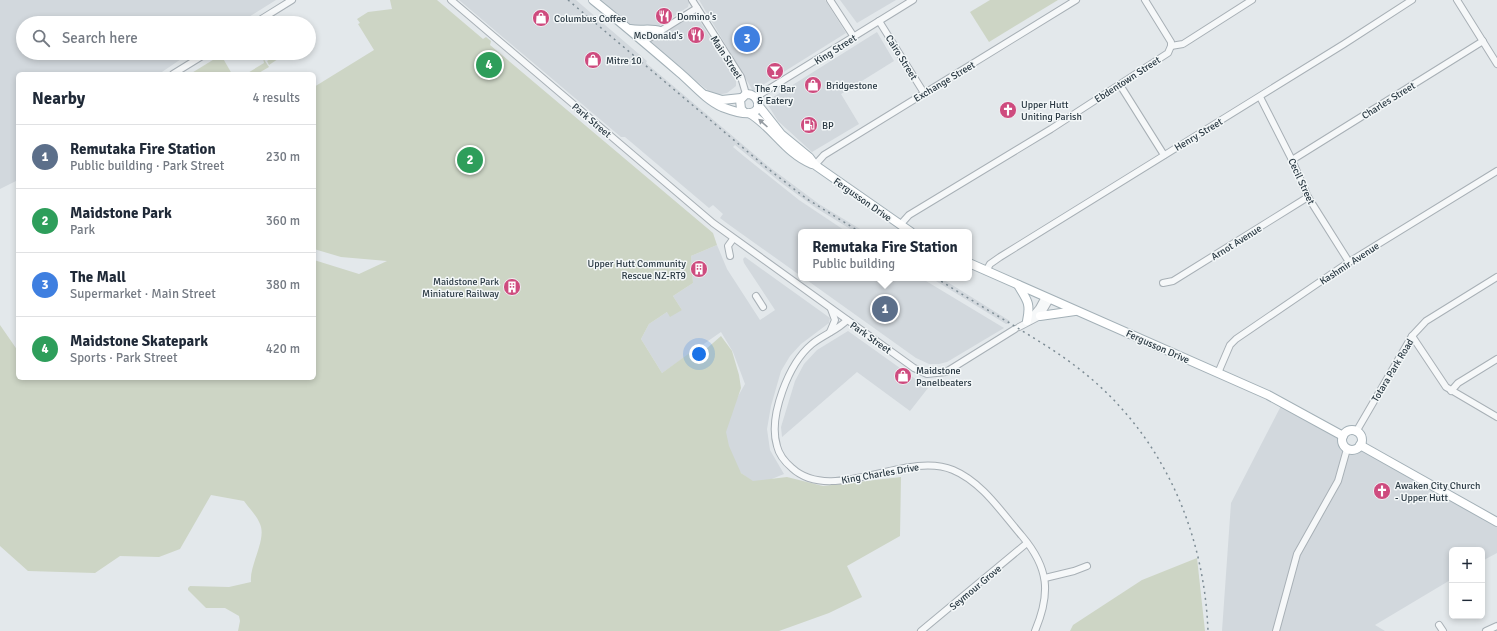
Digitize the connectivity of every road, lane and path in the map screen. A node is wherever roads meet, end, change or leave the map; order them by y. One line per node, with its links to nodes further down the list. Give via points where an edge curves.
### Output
1 (292, 0): 13 (street)
2 (451, 0): 38 (street, Park Street)
3 (593, 0): 15 (main road, Fergusson Drive)
4 (692, 0): 12 (street, Main Street)
5 (830, 0): 17 (street)
6 (913, 0): 14 (street, King Street)
7 (1076, 0): 25 (street, Exchange Street)
8 (1145, 0): 20 (street)
9 (1252, 0): 20 (street, Ebdentown Street, via 1183,44)
10 (1412, 0): 28 (street, Henry Street)
11 (1458, 0): 18 (street)
12 (697, 8): 16 (street); 27 (street, Main Street, via 741,77)
13 (266, 16)
14 (879, 21): 17 (street, King Street); 25 (street, Cairo Street)
15 (629, 29): 16 (main road); 19 (main road, Fergusson Drive)
16 (660, 31): 19 (street)
17 (854, 36): 29 (street, King Street)
18 (1483, 41): 22 (street); 32 (street, Charles Street)
19 (643, 42): 26 (main road, Fergusson Drive)
20 (1171, 46): 24 (street, Ebdentown Street, via 1168,53)
21 (196, 60): 23 (street)
22 (1497, 64)
23 (176, 72)
24 (1120, 85): 31 (street); 36 (street, Ebdentown Street, via 909,215)
25 (924, 93): 33 (street, Exchange Street, via 824,155)
26 (706, 95): 27 (main road, Fergusson Drive, via 722,100); 30 (main road, Fergusson Drive, via 708,100 721,107)
27 (744, 96): 29 (main road); 30 (main road, via 739,106)
28 (1260, 97): 31 (street, Henry Street); 32 (street, Cecil Street)
29 (757, 101): 30 (main road, via 754,112); 33 (main road, Fergusson Drive, via 781,134)
30 (747, 113): 33 (main road, Fergusson Drive, one-way to 30, via 794,154 766,125)
31 (1164, 155): 42 (street, Henry Street, via 1000,257 990,264)
32 (1292, 160): 35 (street, Cecil Street)
33 (815, 165): 36 (main road, Fergusson Drive)
34 (1497, 170): 40 (street, Kashmir Avenue)
35 (1308, 197): 40 (street, Cecil Street); 44 (street, Arnot Avenue, via 1173,281)
36 (900, 225): 37 (main road, Fergusson Drive)
37 (906, 229)
38 (733, 239): 39 (street, via 728,246); 49 (street, Park Street)
39 (730, 256)
40 (1349, 262): 57 (street, Kashmir Avenue, via 1236,339 1230,345)
41 (972, 264): 42 (main road, Fergusson Drive)
42 (986, 271): 45 (main road, Fergusson Drive)
43 (1497, 277): 55 (street, Totara Park Road, via 1426,321)
44 (1163, 283)
45 (1018, 285): 47 (main road, Fergusson Drive); 53 (main road, via 1028,301)
46 (756, 296): 48 (street)
47 (1047, 298): 50 (main road, Fergusson Drive); 51 (street); 53 (street, Park Street)
48 (763, 307)
49 (831, 309): 52 (street, Park Street); 54 (street, via 835,317)
50 (1076, 311): 51 (main road); 57 (main road, Fergusson Drive)
51 (1040, 316): 53 (street, Park Street)
52 (847, 320): 53 (street, Park Street, via 926,374 941,374 955,368); 54 (street, King Charles Drive)
53 (1029, 320)
54 (830, 332): 65 (street, King Charles Drive, via 813,344 797,361 782,398 775,426 775,441 787,464 802,475 819,482 918,466 931,465 952,470 965,476 985,493)
55 (1412, 336): 58 (street, via 1442,382); 60 (street, Totara Park Road)
56 (1497, 359): 58 (street, via 1458,383)
57 (1218, 373): 61 (main road, Fergusson Drive, via 1268,395)
58 (1451, 391): 59 (street)
59 (1497, 417)
60 (1356, 432): 61 (main road, via 1349,431); 62 (main road, via 1361,436)
61 (1343, 436): 63 (main road, via 1342,442)
62 (1360, 445): 63 (main road, via 1355,450); 64 (main road)
63 (1347, 449): 72 (street, via 1338,481 1298,554)
64 (1497, 522)
65 (1027, 543): 67 (street, King Charles Drive, via 1037,558); 70 (street, Seymour Grove)
66 (1088, 566): 67 (street)
67 (1045, 578): 71 (street, King Charles Drive, via 1044,606)
68 (1438, 625): 73 (street)
69 (1497, 626): 74 (street)
70 (921, 631)
71 (1035, 631)
72 (1276, 631)
73 (1443, 631)
74 (1486, 631)

